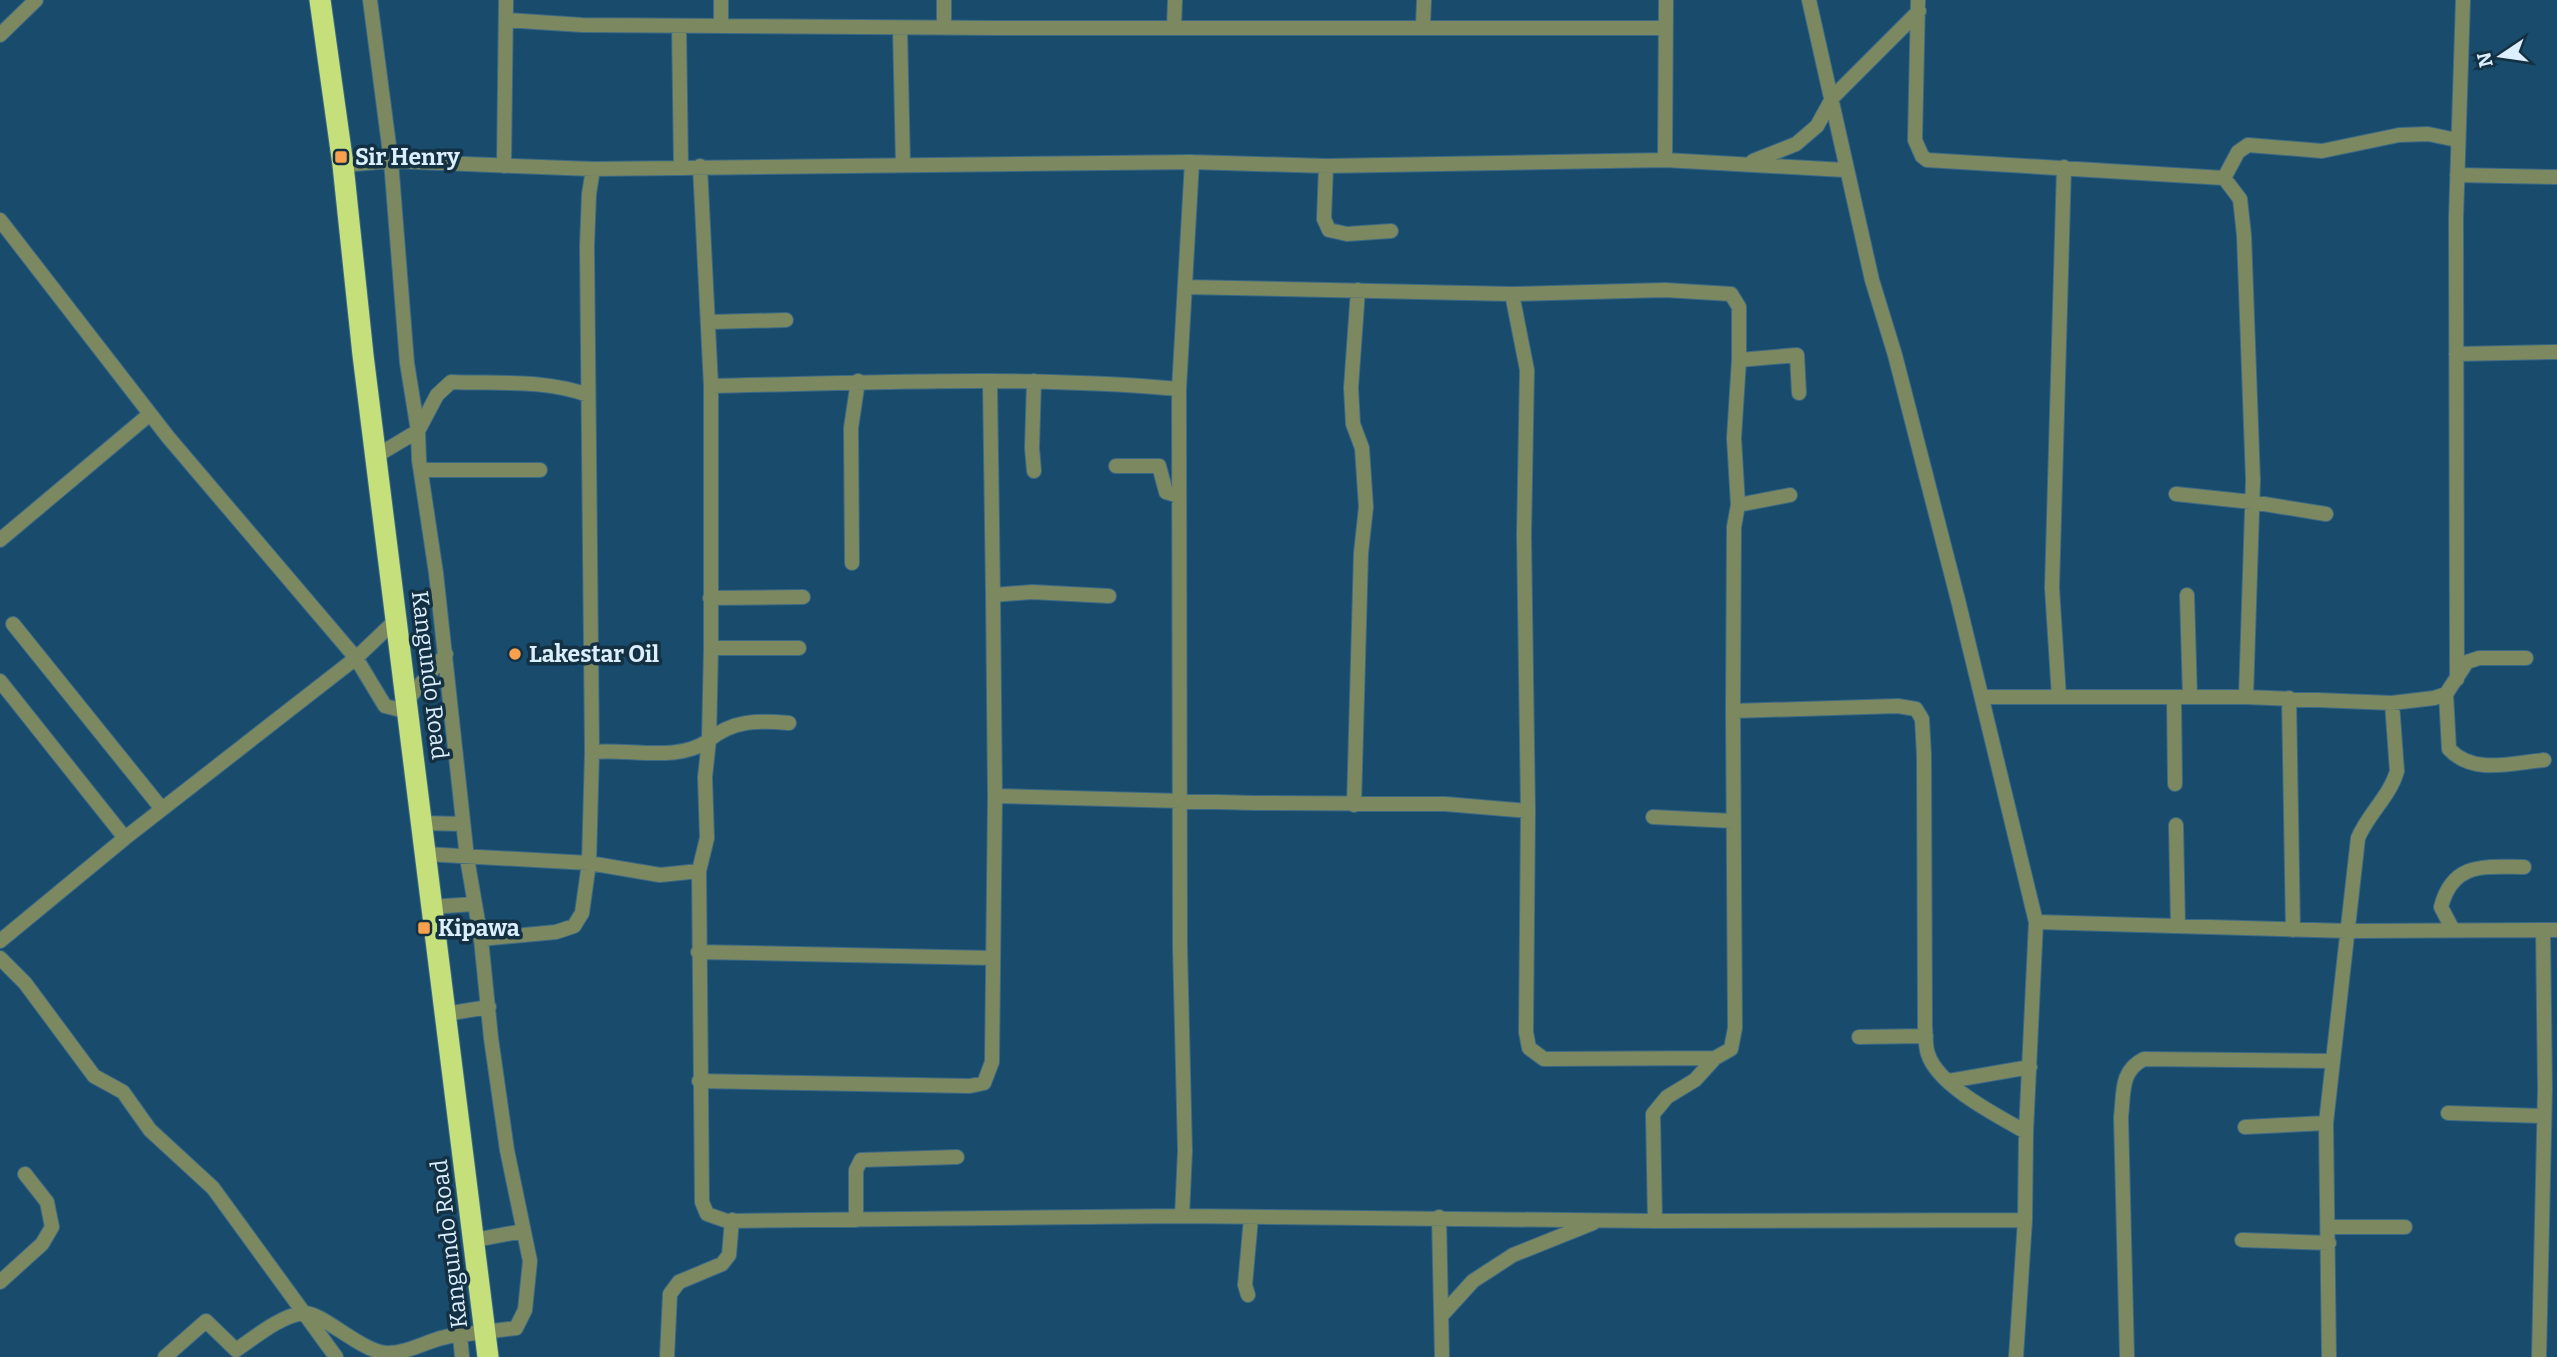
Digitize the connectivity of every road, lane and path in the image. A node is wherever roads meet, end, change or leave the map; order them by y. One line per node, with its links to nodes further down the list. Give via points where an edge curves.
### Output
1 (320, 0): 28 (highway, Kangundo Road)
2 (370, 0): 25 (street)
3 (506, 0): 13 (street)
4 (721, 0): 15 (street)
5 (944, 0): 19 (street)
6 (1175, 0): 20 (street)
7 (1424, 0): 16 (street)
8 (1666, 0): 17 (street)
9 (1810, 0): 22 (street)
10 (2463, 0): 23 (street)
11 (33, 1): 21 (street)
12 (1919, 6): 22 (street); 34 (street, via 1914,95 1915,140 1922,156 1938,162)
13 (506, 20): 14 (street); 30 (street)
14 (679, 26): 15 (street); 33 (street)
15 (721, 26): 18 (street)
16 (1423, 26): 17 (street); 20 (street)
17 (1666, 27): 24 (street)
18 (900, 28): 19 (street); 29 (street)
19 (944, 28): 20 (street)
20 (1174, 28)
21 (0, 35)
22 (1833, 97): 27 (street, via 1817,126 1796,144); 36 (street)
23 (2457, 140): 37 (street); 39 (street, via 2399,135 2322,151 2248,145 2238,152)
24 (1665, 160): 27 (street); 32 (street)
25 (391, 161): 28 (street); 30 (street); 58 (street, via 407,363)
26 (1192, 162): 29 (street); 32 (street); 42 (street)
27 (1748, 163): 36 (street)
28 (343, 165): 59 (highway, Kangundo Road)
29 (903, 165): 31 (street)
30 (504, 166): 35 (street)
31 (700, 166): 33 (street); 46 (street)
32 (1326, 166): 41 (street, via 1324,219 1329,230 1347,234)
33 (681, 167): 35 (street)
34 (2064, 167): 39 (street); 89 (street, via 2052,588)
35 (593, 169): 56 (street, via 587,246)
36 (1845, 170): 88 (street)
37 (2456, 175): 38 (street); 48 (street)
38 (2557, 177)
39 (2224, 178): 67 (street, via 2240,198 2244,235)
40 (0, 220): 57 (street)
41 (1391, 231)
42 (1185, 287): 43 (street); 54 (street)
43 (1358, 290): 44 (street); 103 (street, via 1351,388 1366,493)
44 (1512, 294): 49 (street, via 1665,290 1731,294 1739,307); 105 (street, via 1527,370)
45 (786, 320): 46 (street)
46 (710, 322): 53 (street)
47 (2557, 352): 48 (street)
48 (2456, 354): 84 (street)
49 (1739, 359): 55 (street, via 1797,355); 68 (street, via 1734,438)
50 (858, 381): 52 (street); 53 (street); 71 (street, via 851,428)
51 (1034, 381): 52 (street); 54 (street); 63 (street)
52 (990, 383): 72 (street)
53 (711, 386): 76 (street)
54 (1179, 389): 66 (street)
55 (1799, 393)
56 (588, 395): 58 (street, via 560,385 530,382 451,382 437,396); 98 (street)
57 (150, 414): 70 (street); 82 (street)
58 (418, 431): 59 (street); 61 (street)
59 (376, 456): 77 (highway, Kangundo Road)
60 (1116, 466): 66 (street, via 1159,466 1166,492)
61 (421, 470): 62 (street); 81 (street)
62 (540, 470)
63 (1034, 471)
64 (2176, 494): 67 (street)
65 (1790, 495): 68 (street)
66 (1179, 496): 102 (street)
67 (2252, 502): 69 (street); 87 (street)
68 (1738, 505): 95 (street)
69 (2326, 514)
70 (0, 540)
71 (852, 564)
72 (993, 594): 74 (street); 101 (street)
73 (2188, 595): 91 (street)
74 (1109, 596)
75 (803, 597): 76 (street)
76 (710, 598): 79 (street)
77 (397, 619): 82 (street); 94 (highway, Kangundo Road)
78 (13, 624): 104 (street)
79 (710, 648): 80 (street); 97 (street)
80 (799, 648)
81 (446, 654): 94 (street); 109 (street)
82 (356, 658): 94 (street, via 385,706); 104 (street)
83 (2526, 658): 84 (street, via 2479,658 2467,662)
84 (2457, 679): 86 (street)
85 (0, 681): 111 (street)
86 (2446, 694): 93 (street); 99 (street, via 2449,749 2459,760 2489,766)
87 (2246, 696): 91 (street); 92 (street)
88 (1982, 697): 89 (street); 119 (street)
89 (2059, 697): 90 (street)
90 (2174, 697): 91 (street); 100 (street)
91 (2190, 697)
92 (2289, 698): 93 (street); 121 (street)
93 (2392, 703): 124 (street, via 2397,771 2358,838)
94 (408, 706): 108 (highway, Kangundo Road)
95 (1733, 711): 107 (street); 132 (street, via 1898,706 1916,709 1922,719)
96 (789, 723): 97 (street, via 736,724)
97 (709, 740): 98 (street, via 685,751); 116 (street, via 706,838)
98 (592, 752): 114 (street)
99 (2544, 760)
100 (2175, 784)
101 (995, 796): 102 (street); 129 (street)
102 (1182, 800): 103 (street); 147 (street)
103 (1354, 804): 105 (street, via 1445,804)
104 (162, 809): 111 (street)
105 (1528, 811): 134 (street, via 1529,1048 1544,1059)
106 (1653, 817): 107 (street)
107 (1733, 821): 134 (street, via 1735,1028 1731,1049)
108 (421, 823): 109 (street); 112 (highway, Kangundo Road)
109 (463, 824): 113 (street)
110 (2176, 825): 120 (street)
111 (125, 838): 126 (street)
112 (425, 853): 113 (street); 118 (highway, Kangundo Road)
113 (467, 858): 114 (street); 117 (street)
114 (589, 863): 116 (street, via 660,875); 125 (street, via 582,913 574,926)
115 (2524, 867): 122 (street, via 2480,867 2460,873 2445,891 2441,907)
116 (699, 871): 127 (street)
117 (474, 904): 118 (street); 125 (street)
118 (431, 907): 131 (highway, Kangundo Road)
119 (2036, 922): 120 (street); 137 (street)
120 (2178, 926): 121 (street)
121 (2293, 930): 124 (street)
122 (2453, 930): 123 (street); 124 (street)
123 (2550, 930): 135 (street)
124 (2349, 931): 136 (street)
125 (481, 939): 130 (street)
126 (0, 941)
127 (698, 952): 129 (street); 138 (street)
128 (0, 958): 163 (street, via 94,1076 123,1092 150,1130 213,1188)
129 (993, 958): 138 (street, via 992,1062 984,1083)
130 (489, 1007): 131 (street); 157 (street, via 507,1150)
131 (445, 1014): 158 (highway, Kangundo Road)
132 (1926, 1036): 133 (street); 139 (street, via 1928,1055)
133 (1859, 1037)
134 (1715, 1058): 154 (street, via 1653,1114)
135 (2551, 1058): 141 (street)
136 (2332, 1061): 142 (street); 175 (street, via 2144,1059 2130,1066 2122,1116)
137 (2029, 1067): 139 (street); 144 (street)
138 (699, 1081): 150 (street, via 702,1202 707,1214)
139 (1950, 1081): 144 (street, via 1977,1104)
140 (2448, 1113): 141 (street)
141 (2544, 1116): 177 (street)
142 (2326, 1123): 143 (street); 155 (street)
143 (2245, 1127)
144 (2025, 1132): 153 (street)
145 (957, 1157): 151 (street, via 861,1160 856,1170)
146 (25, 1174): 161 (street, via 47,1202 52,1227 43,1244)
147 (1182, 1216): 149 (street); 151 (street)
148 (1439, 1217): 149 (street); 152 (street); 164 (street)
149 (1251, 1218): 162 (street)
150 (732, 1220): 151 (street); 172 (street, via 729,1255 722,1264 679,1282 670,1294)
151 (856, 1220)
152 (1600, 1220): 154 (street); 164 (street, via 1513,1255 1473,1281)
153 (2025, 1220): 154 (street); 174 (street)
154 (1655, 1221)
155 (2329, 1227): 156 (street); 160 (street)
156 (2405, 1227)
157 (523, 1230): 158 (street); 165 (street, via 531,1273 521,1322 505,1331)
158 (475, 1240): 165 (highway, Kangundo Road)
159 (2242, 1240): 160 (street)
160 (2329, 1242): 176 (street)
161 (0, 1282)
162 (1248, 1295)
163 (303, 1313): 167 (street); 168 (street, via 236,1350 206,1321); 169 (street)
164 (1442, 1315): 173 (street)
165 (485, 1331): 166 (street); 171 (highway, Kangundo Road)
166 (460, 1335): 167 (street); 170 (street)
167 (383, 1355)
168 (165, 1357)
169 (336, 1357)
170 (462, 1357)
171 (488, 1357)
172 (667, 1357)
173 (1441, 1357)
174 (2016, 1357)
175 (2127, 1357)
176 (2329, 1357)
177 (2539, 1357)

